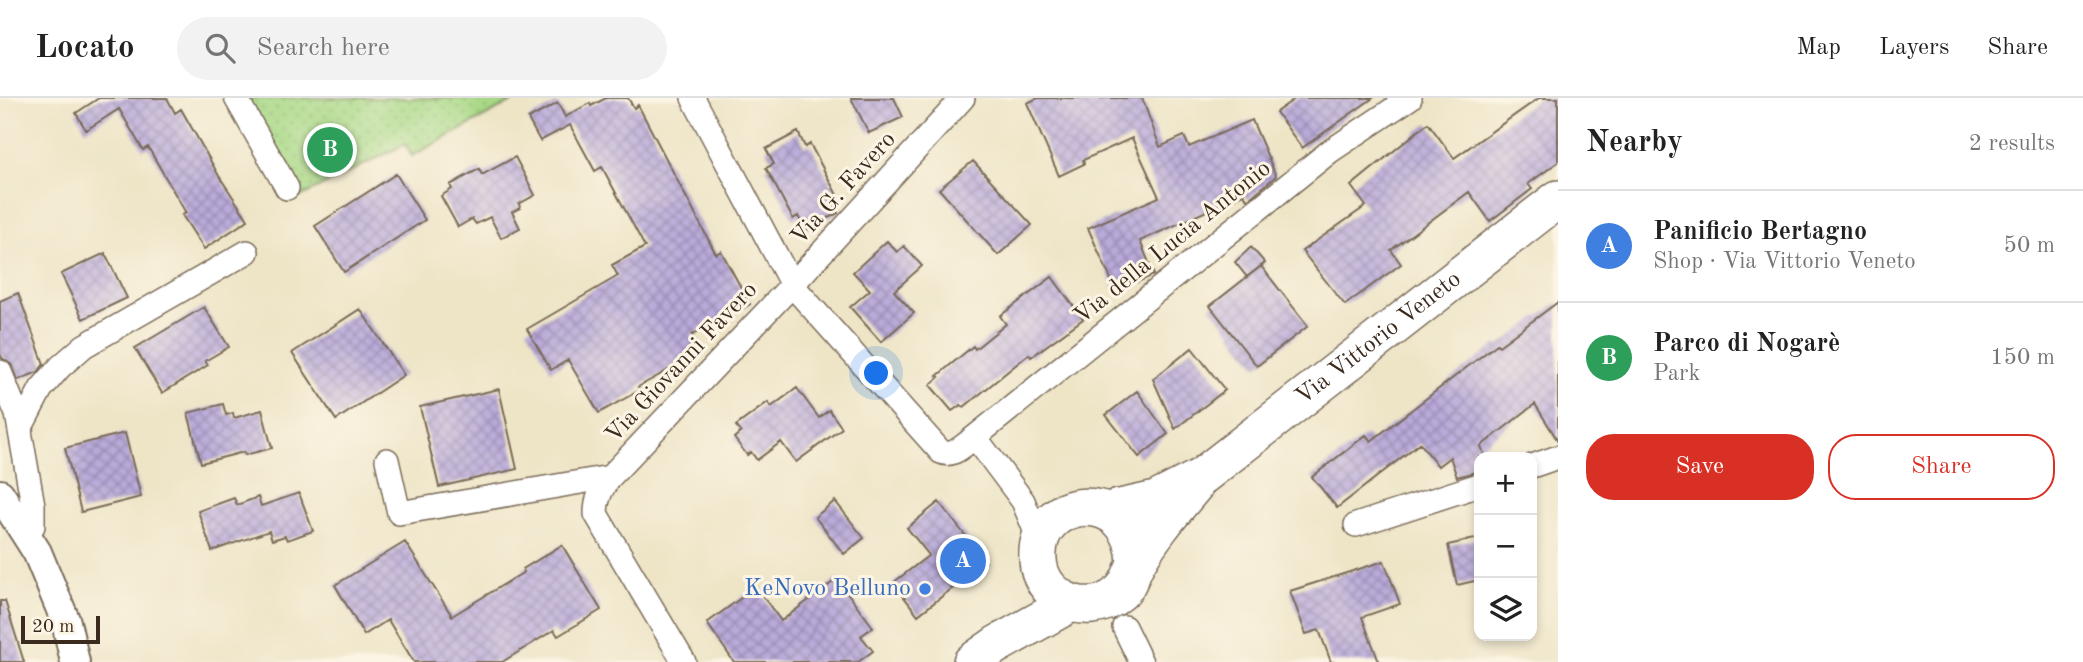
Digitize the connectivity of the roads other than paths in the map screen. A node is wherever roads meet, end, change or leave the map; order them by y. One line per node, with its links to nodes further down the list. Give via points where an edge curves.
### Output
1 (236, 98): 5 (street)
2 (693, 98): 8 (street, Via della Lucia Antonio)
3 (963, 98): 8 (street, Via G. Favero)
4 (1410, 98): 11 (street, Via della Lucia Antonio, via 1329,152)
5 (287, 188)
6 (1558, 199): 16 (main road, Via Vittorio Veneto)
7 (247, 252): 10 (street, via 84,346 41,389)
8 (792, 285): 11 (street, Via della Lucia Antonio, via 941,452 953,453); 15 (street, Via Giovanni Favero)
9 (0, 372): 10 (street)
10 (20, 429): 22 (street, via 33,505 33,526)
11 (975, 438): 19 (street)
12 (1558, 457): 14 (street)
13 (387, 460): 15 (street, Via Giovanni Favero, via 399,513)
14 (1537, 464)
15 (610, 477): 29 (street, Via Giovanni Favero, via 596,503 596,514)
16 (1201, 477): 20 (main road, Via Vittorio Veneto, via 1156,500); 24 (main road, Via Vittorio Veneto)
17 (1474, 487): 21 (street)
18 (0, 494): 22 (street)
19 (1023, 501): 23 (street); 23 (street)
20 (1106, 510): 23 (main road, Via Vittorio Veneto, via 1083,507); 24 (main road, via 1129,531 1136,547)
21 (1356, 524)
22 (26, 534): 28 (street, via 66,622)
23 (1047, 541): 25 (main road, via 1044,582); 27 (main road, Via Vittorio Veneto, via 1024,600)
24 (1136, 564): 25 (main road, Via Vittorio Veneto, via 1120,594 1095,604)
25 (1071, 603): 27 (main road, Via Vittorio Veneto)
26 (1124, 627): 30 (street)
27 (984, 653)
28 (75, 662)
29 (684, 662)
30 (1141, 662)

